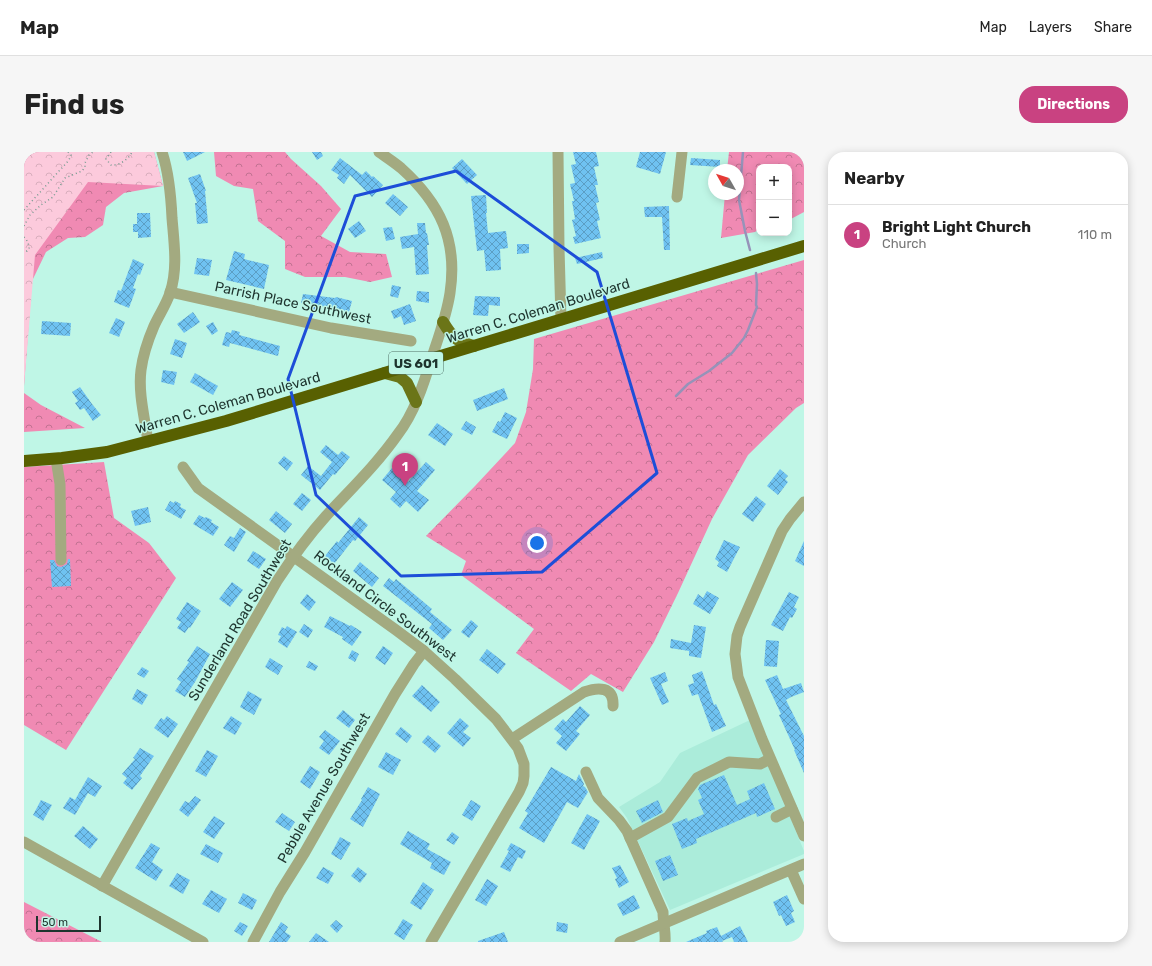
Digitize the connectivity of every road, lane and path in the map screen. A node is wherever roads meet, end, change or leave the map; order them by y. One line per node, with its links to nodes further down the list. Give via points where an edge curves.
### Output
1 (68, 152): 10 (path, via 71,155 69,160)
2 (93, 152): 11 (path, via 82,171 65,178 53,197 30,215)
3 (111, 152): 4 (path, via 106,159 111,165 127,159)
4 (132, 152)
5 (162, 152): 15 (street, via 170,185 175,251 174,278)
6 (379, 152): 17 (street, Sunderland Road Southwest, via 416,183 431,201 446,228 452,275)
7 (558, 152): 16 (street)
8 (682, 152): 9 (street)
9 (677, 197)
10 (24, 210)
11 (24, 226)
12 (24, 237): 14 (path, via 29,248)
13 (804, 246): 16 (highway, Warren C. Coleman Boulevard / US 601)
14 (24, 251)
15 (170, 292): 18 (street, Parrish Place Southwest, via 331,328); 23 (street, via 145,350 141,371 141,392)
16 (562, 320): 19 (highway, Warren C. Coleman Boulevard / US 601)
17 (443, 322): 19 (main road, via 454,337); 20 (street, Sunderland Road Southwest)
18 (411, 341)
19 (474, 346): 20 (highway, Warren C. Coleman Boulevard / US 601)
20 (431, 358): 21 (highway, Warren C. Coleman Boulevard / US 601); 22 (street, Sunderland Road Southwest)
21 (385, 373): 22 (main road, via 400,377 407,384); 23 (highway, Warren C. Coleman Boulevard / US 601, via 226,422)
22 (416, 402): 28 (street, Sunderland Road Southwest, via 399,434)
23 (148, 442): 24 (highway, Warren C. Coleman Boulevard / US 601, via 107,452)
24 (56, 459): 25 (highway, Warren C. Coleman Boulevard / US 601); 29 (street, via 60,484)
25 (24, 461)
26 (183, 467): 28 (street, Rockland Circle Southwest, via 198,488)
27 (804, 502): 33 (street, via 782,531 737,636 735,654 738,677)
28 (294, 556): 30 (street, Rockland Circle Southwest); 42 (street, Sunderland Road Southwest)
29 (61, 560)
30 (424, 651): 32 (street, Rockland Circle Southwest, via 496,719); 46 (street, Pebble Avenue Southwest, via 396,694)
31 (613, 706): 32 (street, via 612,695 604,689 594,688)
32 (512, 739): 47 (street, Rockland Circle Southwest, via 524,764 523,783)
33 (770, 759): 35 (street); 38 (street, via 760,764 729,762 697,778 668,817)
34 (586, 772): 38 (street, via 598,798 619,820)
35 (792, 809): 36 (street); 37 (street)
36 (776, 817)
37 (804, 836)
38 (630, 838): 44 (street, via 662,912)
39 (24, 842): 42 (street)
40 (804, 864): 41 (street)
41 (791, 870): 43 (street); 44 (street)
42 (102, 886): 45 (street)
43 (804, 899)
44 (663, 924): 48 (street); 49 (street)
45 (203, 942)
46 (253, 942)
47 (431, 942)
48 (620, 942)
49 (665, 942)

